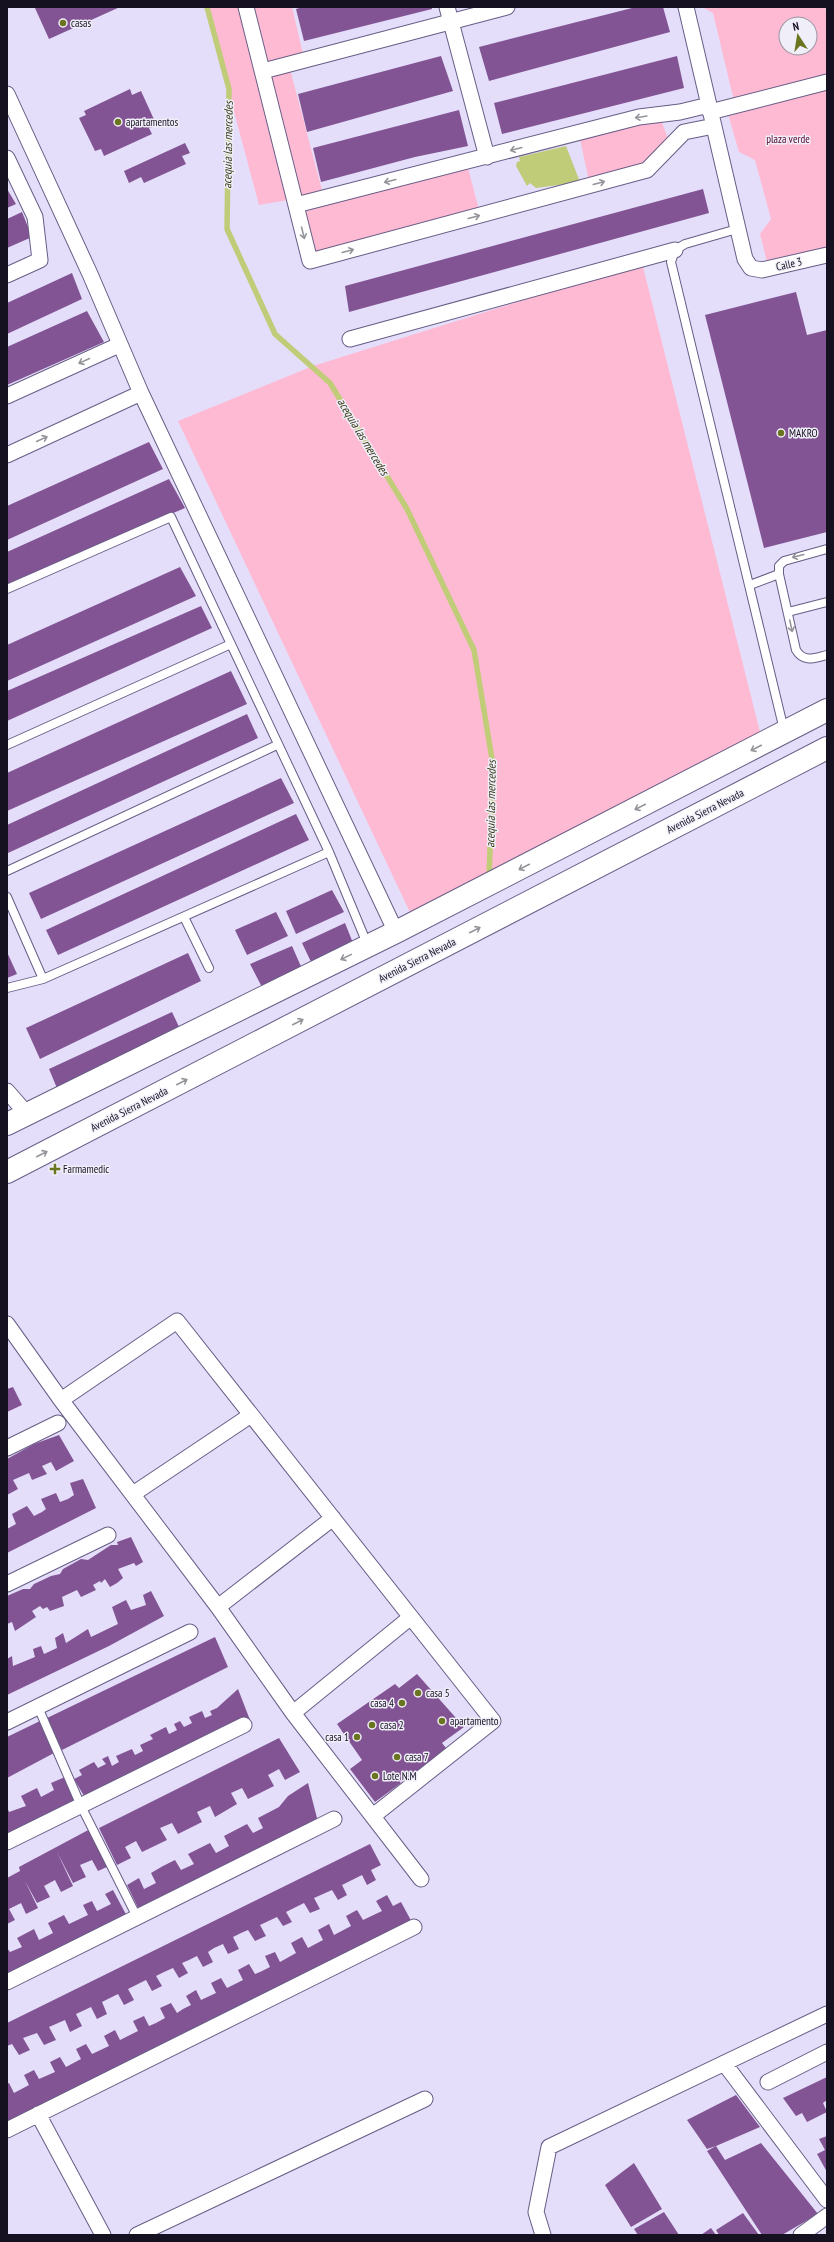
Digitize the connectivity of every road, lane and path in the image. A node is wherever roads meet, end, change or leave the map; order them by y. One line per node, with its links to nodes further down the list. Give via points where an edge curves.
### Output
1 (246, 7): 6 (street)
2 (447, 7): 5 (street)
3 (507, 7): 5 (street)
4 (686, 7): 9 (street)
5 (451, 22): 6 (street); 10 (street)
6 (263, 71): 12 (street)
7 (827, 82): 9 (street)
8 (7, 94): 18 (street, via 90,274)
9 (711, 114): 10 (street, one-way to 10, via 680,112 639,117); 12 (street, one-way to 9, via 310,261 647,170 684,132); 13 (street)
10 (487, 157): 12 (street, one-way to 12)
11 (7, 158): 16 (street, via 35,217 40,260)
12 (296, 205)
13 (737, 229): 14 (lane, via 685,244); 15 (street, Calle 3, via 745,259 751,268 762,270)
14 (675, 250): 17 (street); 24 (lane, via 671,262)
15 (827, 255)
16 (7, 274)
17 (350, 339)
18 (119, 345): 19 (street); 20 (street, one-way to 20)
19 (141, 393): 21 (street, one-way to 19); 39 (street)
20 (7, 396)
21 (7, 455)
22 (827, 549): 23 (lane, one-way to 23, via 784,561 779,566)
23 (779, 574): 24 (lane); 27 (lane)
24 (750, 585): 31 (lane)
25 (7, 589): 28 (lane, via 171,517)
26 (827, 602): 27 (lane)
27 (788, 612): 29 (lane, one-way to 29, via 799,654 809,659)
28 (231, 644): 32 (lane); 33 (lane)
29 (827, 655)
30 (827, 710): 31 (main road)
31 (785, 733): 39 (main road, one-way to 39)
32 (7, 745)
33 (277, 745): 35 (lane); 36 (lane)
34 (827, 748): 47 (main road, Avenida Sierra Nevada, one-way to 34)
35 (329, 852): 38 (lane); 40 (lane)
36 (7, 871)
37 (7, 897): 42 (lane)
38 (184, 917): 41 (lane); 42 (lane)
39 (396, 932): 40 (main road)
40 (369, 946): 45 (main road, one-way to 45)
41 (209, 968)
42 (43, 978): 43 (lane)
43 (7, 988)
44 (7, 1091): 45 (street)
45 (26, 1114): 46 (main road)
46 (7, 1124)
47 (7, 1172)
48 (7, 1324): 49 (street)
49 (61, 1400): 50 (street, via 177,1321); 53 (street)
50 (252, 1415): 53 (street); 54 (street)
51 (58, 1423): 52 (street)
52 (7, 1448)
53 (133, 1494): 57 (street)
54 (333, 1518): 57 (street); 58 (street)
55 (108, 1535): 56 (street)
56 (7, 1584)
57 (218, 1607): 61 (street)
58 (411, 1617): 61 (street); 65 (street, via 493,1721)
59 (190, 1632): 60 (street)
60 (38, 1707): 62 (street); 64 (lane)
61 (293, 1713): 65 (street)
62 (7, 1722)
63 (244, 1725): 64 (street)
64 (81, 1806): 67 (street); 69 (lane)
65 (372, 1816): 68 (street)
66 (334, 1819): 69 (street)
67 (7, 1842)
68 (421, 1879)
69 (137, 1917): 71 (street)
70 (414, 1927): 77 (street)
71 (7, 1982)
72 (827, 2014): 74 (street)
73 (827, 2052): 75 (street)
74 (724, 2063): 79 (street); 83 (street, via 549,2147 536,2212)
75 (768, 2082)
76 (425, 2099): 82 (street)
77 (38, 2114): 78 (street); 81 (street)
78 (7, 2130)
79 (827, 2200)
80 (827, 2216): 84 (street)
81 (103, 2235)
82 (137, 2235)
83 (543, 2235)
84 (801, 2235)

